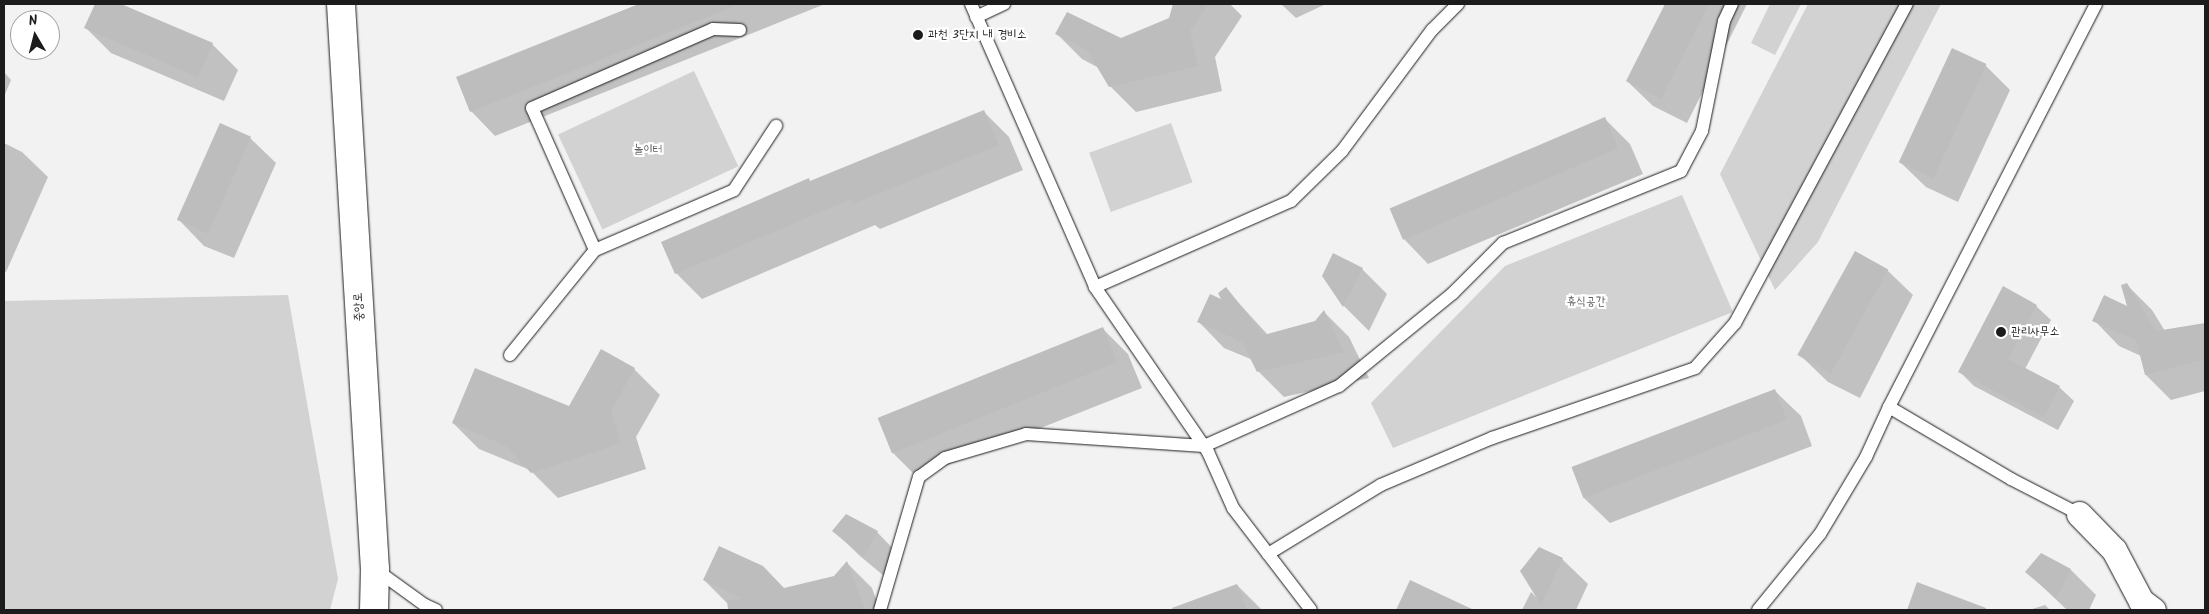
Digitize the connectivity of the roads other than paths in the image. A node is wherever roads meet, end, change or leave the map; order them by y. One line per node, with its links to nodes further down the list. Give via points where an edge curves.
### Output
1 (341, 4): 18 (street, 중앙로)
2 (971, 4): 8 (lane)
3 (1004, 4): 8 (lane)
4 (1458, 4): 12 (lane, via 1432,30 1342,151 1291,201)
5 (1732, 4): 15 (lane, via 1724,20 1702,131 1680,171 1503,243 1453,293 1339,386)
6 (1907, 4): 17 (lane, via 1734,323 1695,368 1492,438 1381,485)
7 (2096, 4): 14 (lane)
8 (976, 17): 12 (lane)
9 (740, 30): 11 (lane, via 713,29 532,108)
10 (776, 126): 11 (lane, via 734,190)
11 (595, 250): 13 (lane)
12 (1094, 287): 15 (lane)
13 (510, 355)
14 (1889, 407): 16 (lane, via 2011,479); 23 (lane, via 1866,457 1820,534)
15 (1204, 446): 17 (lane, via 1233,508); 21 (lane, via 1026,434 945,458 919,477)
16 (2079, 514): 24 (street, via 2114,550 2141,601)
17 (1268, 554): 22 (lane)
18 (375, 569): 19 (street, 중앙로); 20 (lane, via 425,606)
19 (374, 610)
20 (436, 610)
21 (880, 610)
22 (1310, 610)
23 (1758, 610)
24 (2153, 610)

